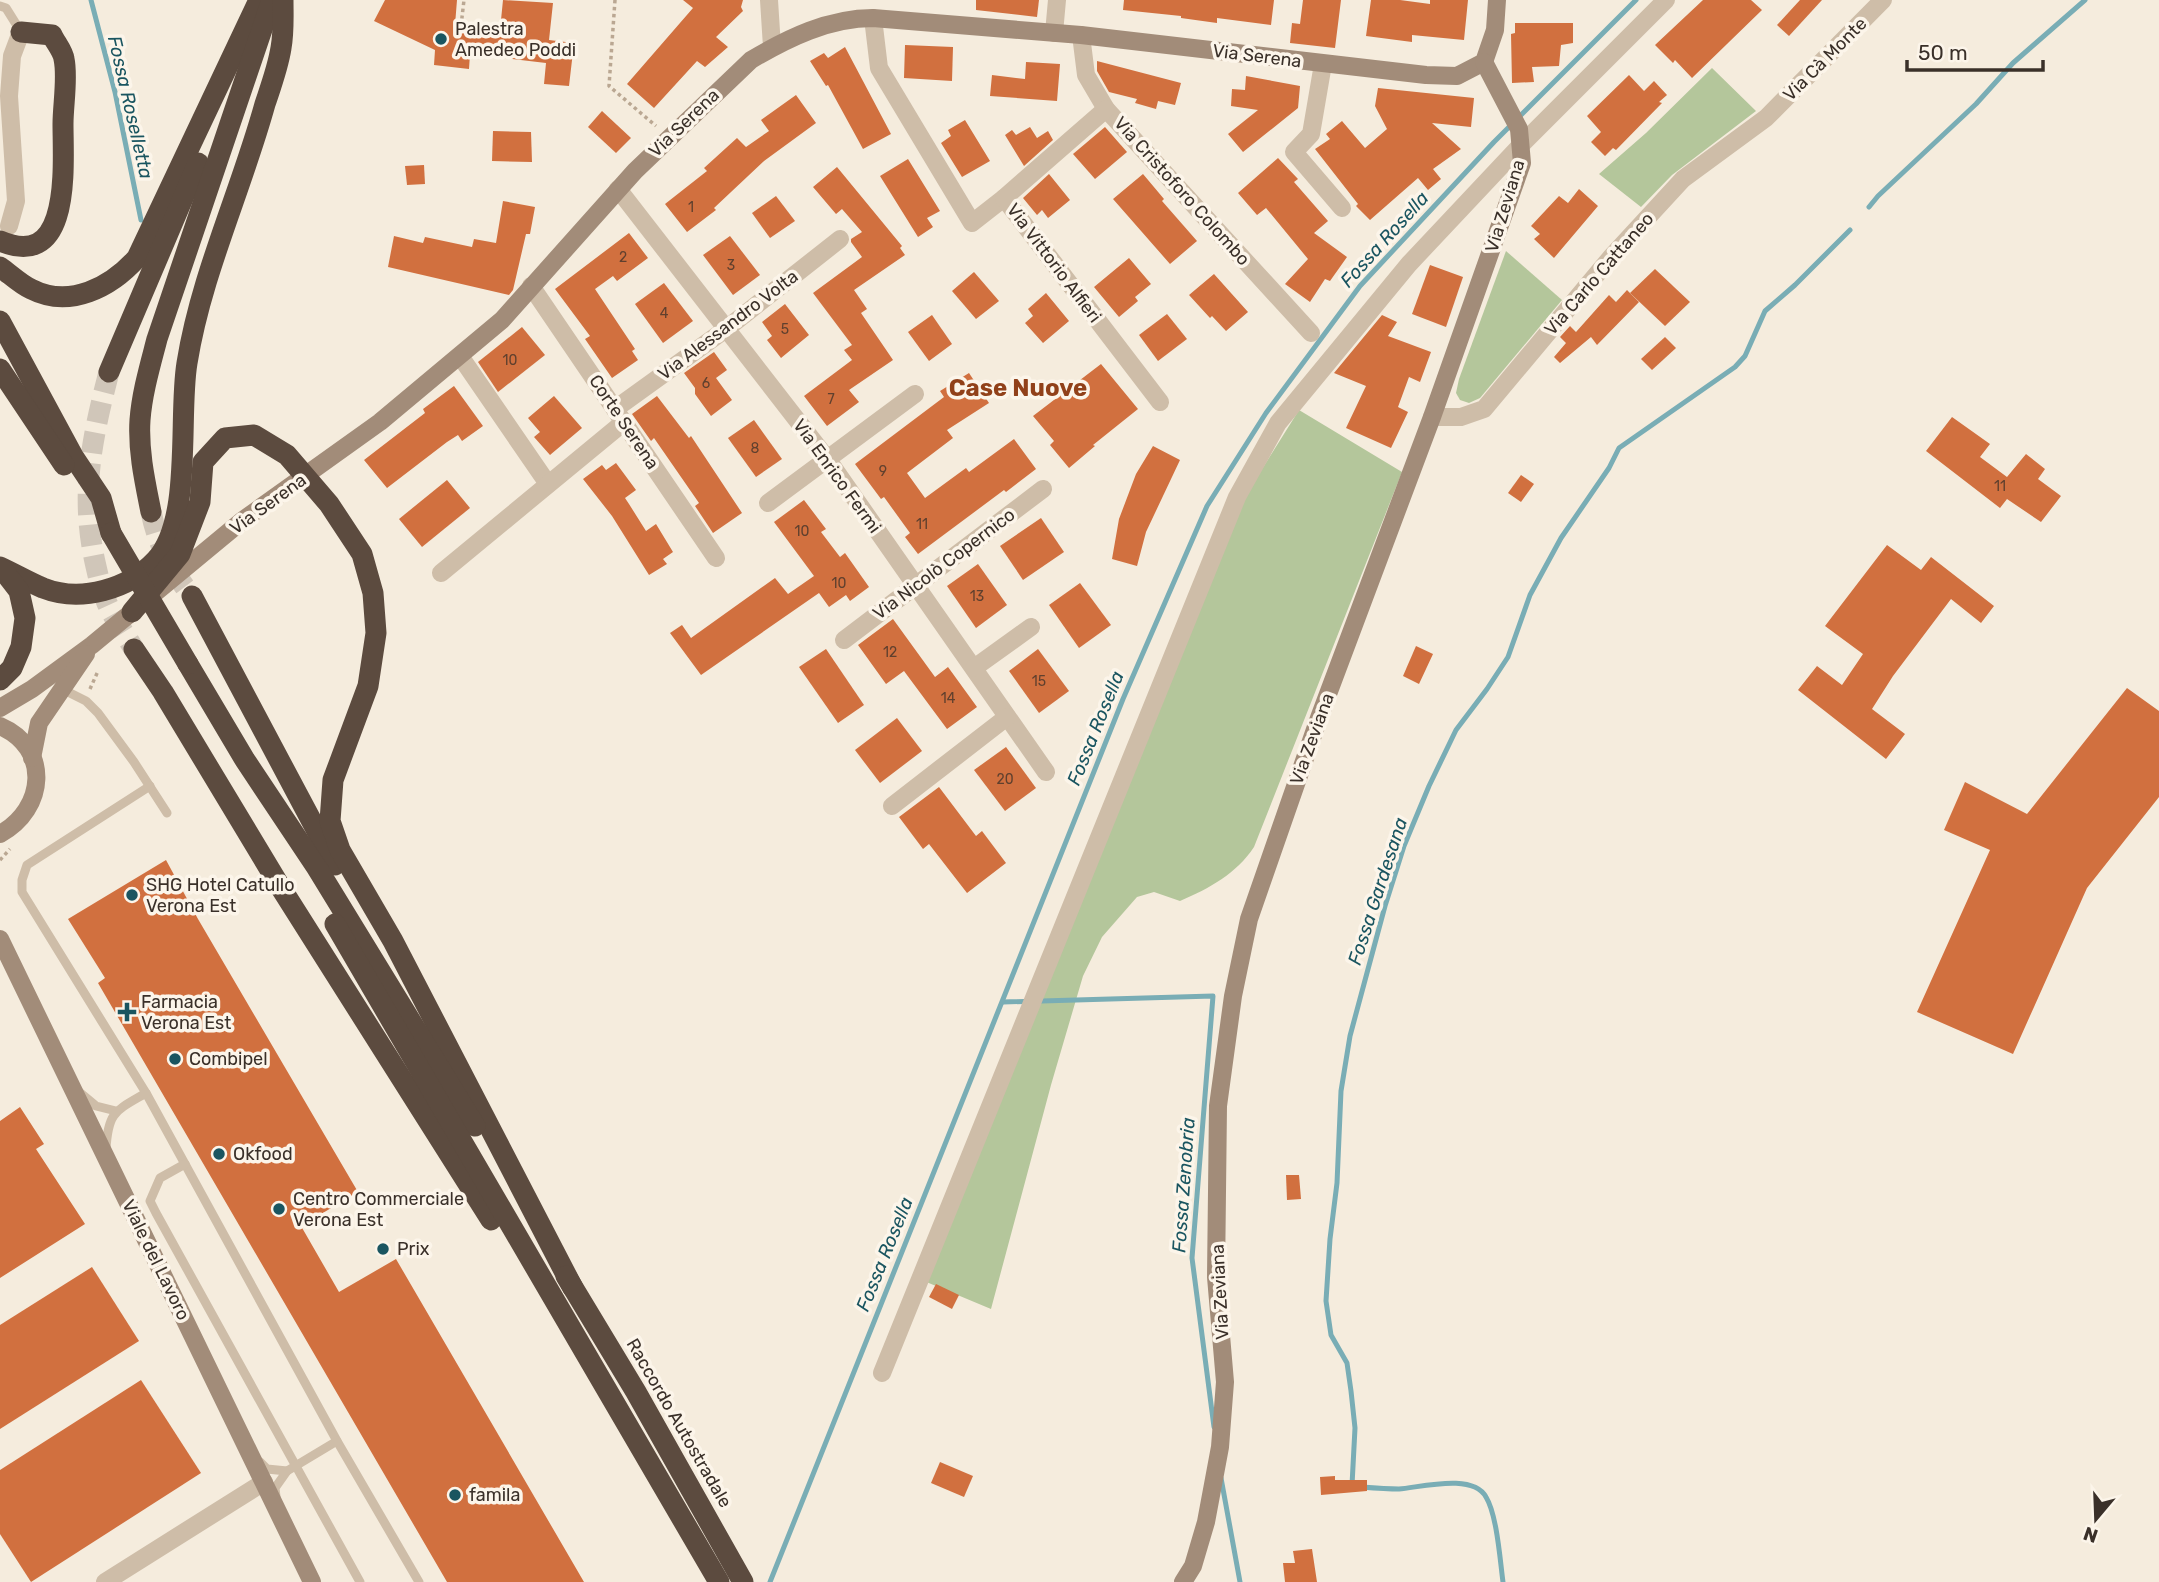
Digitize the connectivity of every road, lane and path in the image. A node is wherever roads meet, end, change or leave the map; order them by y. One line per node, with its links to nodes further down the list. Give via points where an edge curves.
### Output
1 (260, 0): 29 (highway, via 137,258 122,275 90,293 53,295 31,289)
2 (270, 0): 36 (highway); 46 (highway, via 145,387 141,451)
3 (283, 0): 49 (highway, via 281,48 251,153 196,313 186,366 180,487 166,546 127,584 104,591 45,589)
4 (464, 0): 13 (path)
5 (615, 0): 22 (path, via 609,86)
6 (769, 0): 17 (street)
7 (1057, 0): 15 (street)
8 (1497, 0): 18 (street, via 1495,30)
9 (1666, 0): 23 (street)
10 (1883, 0): 21 (street, Via Cà Monte)
11 (3, 7): 14 (lane)
12 (873, 18): 15 (street, Via Serena); 17 (street, Via Serena, via 831,22); 25 (street, via 879,68 972,223)
13 (461, 26)
14 (21, 32): 27 (street, via 12,57 9,96 16,201); 27 (highway, via 51,35 64,58 62,195 45,240 18,248)
15 (1054, 33): 16 (street, Via Serena)
16 (1081, 35): 19 (street, Via Serena); 20 (street, Via Cristoforo Colombo, via 1086,75)
17 (772, 47): 22 (street, Via Serena, via 751,60)
18 (1483, 62): 19 (street, Via Serena, via 1457,76); 23 (street)
19 (1323, 64): 26 (street, via 1311,134 1294,152)
20 (1106, 109): 25 (street, Via Vittorio Alfieri); 33 (street, Via Cristoforo Colombo)
21 (1766, 118): 40 (street, Via Carlo Cattaneo, via 1683,178 1484,409 1461,417)
22 (669, 137): 24 (street, Via Serena)
23 (1520, 137): 40 (street, Via Zeviana, via 1522,163); 82 (street, via 1278,423 1237,497)
24 (618, 189): 30 (street, Via Serena); 32 (street, Via Enrico Fermi)
25 (1004, 198): 38 (street, Via Vittorio Alfieri)
26 (1342, 208)
27 (4, 234)
28 (840, 239): 32 (street, Via Alessandro Volta)
29 (0, 267)
30 (531, 286): 34 (street, Via Serena, via 502,320); 39 (street, Corte Serena)
31 (0, 321): 47 (highway, via 73,456 101,498)
32 (726, 329): 39 (street, Via Alessandro Volta); 41 (street, Via Enrico Fermi)
33 (1311, 333)
34 (460, 356): 42 (street, Via Serena); 43 (street)
35 (0, 369): 47 (highway)
36 (109, 372)
37 (915, 394): 41 (street)
38 (1160, 402)
39 (619, 415): 43 (street, Via Alessandro Volta); 48 (street, Corte Serena)
40 (1433, 417): 94 (street, Via Zeviana, via 1319,718 1246,932 1218,1106 1216,1277 1225,1382 1220,1447 1206,1522 1193,1566)
41 (828, 460): 45 (street); 51 (street, Via Enrico Fermi)
42 (305, 477): 53 (street, Via Serena, via 243,520); 53 (highway, via 287,455 254,435 225,438 203,463 200,502 180,554); 80 (highway, via 362,554 373,593 376,633 368,686 334,780 330,821 340,850 393,941)
43 (548, 484): 50 (street, Via Alessandro Volta)
44 (1043, 489): 51 (street, Via Nicolò Copernico)
45 (768, 503)
46 (150, 512)
47 (111, 533): 67 (highway, bridge)
48 (716, 558)
49 (0, 566): 60 (highway, via 19,591 25,618 21,647 12,668)
50 (441, 573)
51 (916, 586): 55 (street, Via Nicolò Copernico); 58 (street, Via Enrico Fermi)
52 (192, 596): 80 (highway, via 317,834 481,1112)
53 (132, 612): 56 (street, Via Serena)
54 (1031, 627): 58 (street)
55 (844, 640)
56 (92, 645): 61 (street); 62 (street, Via Serena)
57 (134, 649): 81 (highway, via 473,1193 521,1267)
58 (974, 668): 64 (street, Via Enrico Fermi)
59 (93, 679): 63 (path, via 90,689 105,709)
60 (0, 680)
61 (64, 690): 63 (lane); 66 (street, via 39,723)
62 (0, 708)
63 (98, 713): 69 (lane)
64 (1007, 717): 68 (street, Via Enrico Fermi); 70 (street)
65 (0, 726): 66 (street, via 23,742)
66 (32, 758): 72 (street, via 34,795)
67 (245, 760): 80 (highway, via 317,868); 81 (highway, via 305,874)
68 (1046, 772)
69 (150, 786): 71 (lane); 76 (lane, via 27,865 22,880 22,892)
70 (892, 806)
71 (167, 813)
72 (7, 837): 73 (path)
73 (0, 860)
74 (0, 939): 75 (street, Viale del Lavoro)
75 (72, 1087): 77 (lane, via 96,1106); 78 (street, Viale del Lavoro)
76 (146, 1093): 77 (lane); 79 (lane)
77 (116, 1111): 78 (lane, via 107,1127)
78 (106, 1156): 84 (street, Viale del Lavoro)
79 (185, 1164): 83 (lane); 85 (lane, via 160,1178 150,1201)
80 (573, 1288): 93 (highway, Raccordo Autostradale)
81 (556, 1305): 92 (highway)
82 (882, 1373)
83 (337, 1441): 85 (lane); 91 (lane)
84 (250, 1452): 85 (lane, via 267,1469); 86 (street, Viale del Lavoro)
85 (290, 1469): 87 (lane, via 275,1488); 90 (lane)
86 (264, 1482): 87 (street, Viale del Lavoro); 88 (street)
87 (277, 1509): 89 (street, Viale del Lavoro)
88 (104, 1582)
89 (312, 1582)
90 (360, 1582)
91 (419, 1582)
92 (719, 1582)
93 (743, 1582)
94 (1181, 1582)

